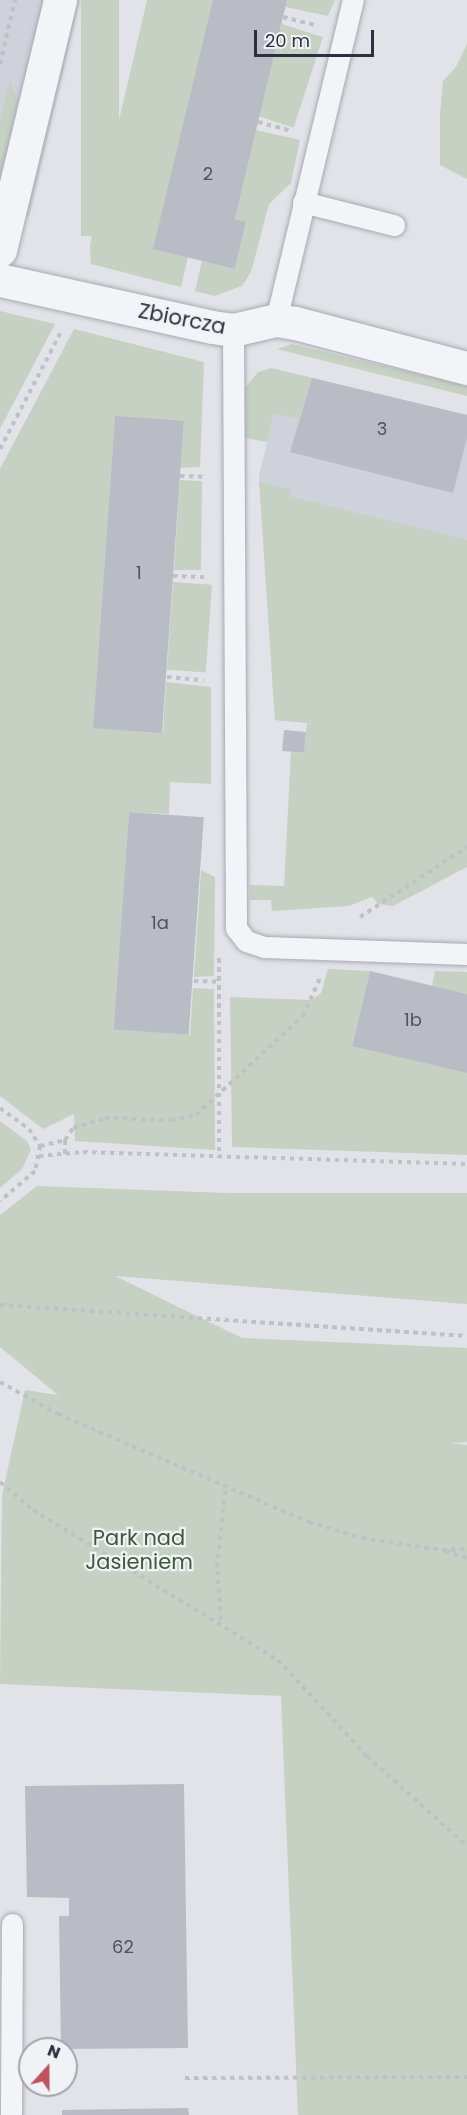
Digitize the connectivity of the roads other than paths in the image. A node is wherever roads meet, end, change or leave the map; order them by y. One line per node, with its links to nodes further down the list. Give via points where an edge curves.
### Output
1 (60, 0): 5 (street)
2 (353, 0): 3 (lane)
3 (303, 202): 4 (lane); 7 (lane)
4 (394, 225)
5 (0, 250)
6 (0, 280): 8 (street, Zbiorcza)
7 (276, 321): 8 (street, Zbiorcza); 9 (street, Zbiorcza)
8 (233, 330): 10 (lane, via 230,507 236,928 240,935 265,947)
9 (467, 368)
10 (467, 954)
11 (12, 1924): 12 (lane)
12 (11, 2115)

